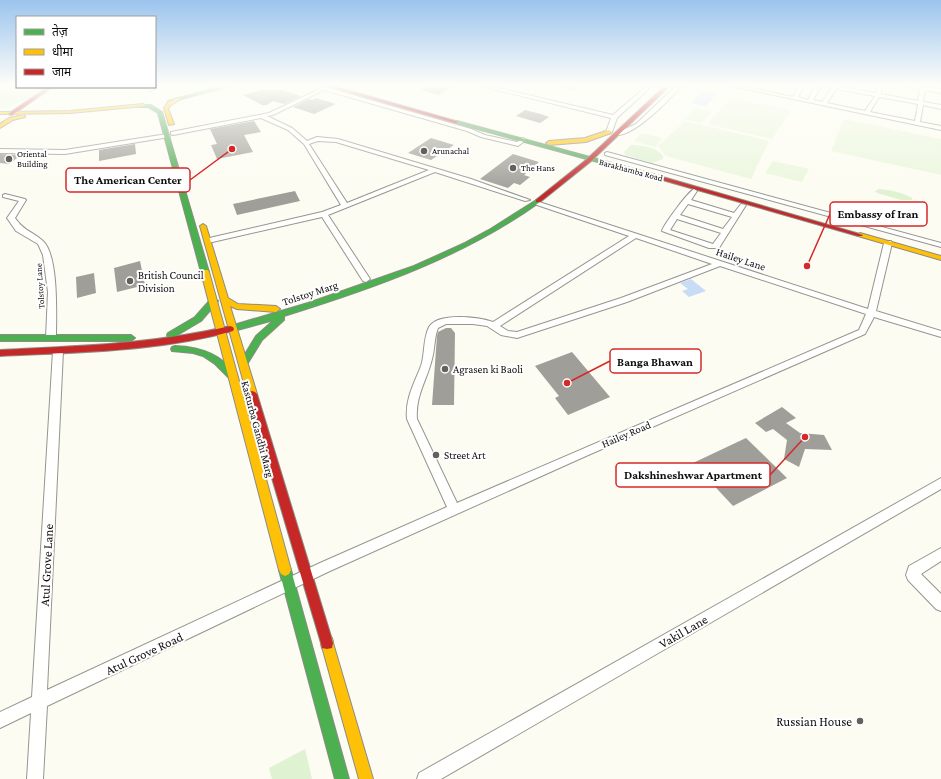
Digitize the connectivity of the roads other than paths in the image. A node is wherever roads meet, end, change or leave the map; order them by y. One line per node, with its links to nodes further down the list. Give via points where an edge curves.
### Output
1 (11, 120): 14 (main road)
2 (164, 120): 17 (main road, Kasturba Gandhi Marg)
3 (168, 120): 17 (main road, Kasturba Gandhi Marg)
4 (240, 120): 17 (street)
5 (271, 120): 19 (street, via 290,129)
6 (447, 120): 21 (main road, Barakhamba Road)
7 (458, 120): 21 (main road, Barakhamba Road)
8 (613, 120): 16 (street)
9 (624, 120): 16 (main road)
10 (630, 120): 18 (main road)
11 (643, 120): 18 (street)
12 (904, 120): 13 (street)
13 (917, 123): 15 (street)
14 (0, 126)
15 (941, 128)
16 (609, 132): 21 (main road, via 587,140); 24 (main road)
17 (170, 134): 22 (street, via 65,152); 41 (main road, Kasturba Gandhi Marg); 49 (main road, Kasturba Gandhi Marg)
18 (618, 134): 20 (main road)
19 (306, 143): 28 (street, Hailey Lane, via 336,140); 34 (street)
20 (606, 144): 23 (main road); 24 (main road)
21 (552, 146): 24 (main road, Barakhamba Road); 27 (main road, via 566,157)
22 (0, 151)
23 (607, 154): 25 (main road); 40 (street)
24 (588, 157): 25 (main road, Barakhamba Road); 27 (main road, Tolstoy Marg)
25 (619, 164): 26 (main road); 40 (main road, Barakhamba Road)
26 (608, 166): 27 (main road, via 588,169); 29 (street)
27 (569, 167): 32 (main road, Tolstoy Marg)
28 (434, 170): 32 (street, Hailey Lane); 34 (street)
29 (694, 191): 31 (street); 33 (street)
30 (5, 196): 60 (street, Tolstoy Lane, via 24,200 11,218 20,229 40,243 47,255 52,292)
31 (686, 201): 36 (street); 37 (street)
32 (531, 202): 39 (street, Hailey Lane); 47 (main road, Tolstoy Marg, via 458,240); 51 (main road, Tolstoy Marg, via 499,226 463,245 361,288)
33 (744, 205): 37 (street); 40 (street)
34 (345, 206): 35 (street)
35 (324, 214): 41 (street); 47 (street)
36 (675, 216): 38 (street); 38 (street, via 666,231 712,246 716,246)
37 (736, 216): 38 (street)
38 (725, 232)
39 (634, 236): 46 (street, Hailey Lane); 54 (street)
40 (888, 238): 42 (street); 43 (main road, Barakhamba Road); 44 (main road, Barakhamba Road); 45 (street); 52 (street, Hailey Road)
41 (208, 241): 48 (main road, Kasturba Gandhi Marg)
42 (941, 245)
43 (941, 249)
44 (941, 258)
45 (941, 261)
46 (721, 263): 52 (street, Hailey Lane); 54 (street, via 624,300 517,335 507,335)
47 (366, 279): 50 (main road, Tolstoy Marg)
48 (225, 300): 50 (main road, via 237,306); 53 (main road, Kasturba Gandhi Marg)
49 (214, 302): 55 (main road, Kasturba Gandhi Marg); 58 (main road, via 198,319)
50 (276, 309): 53 (main road, Tolstoy Marg)
51 (292, 311): 56 (main road, Tolstoy Marg); 64 (main road, via 275,322 254,342)
52 (871, 313): 57 (street, Hailey Lane); 67 (street, Hailey Road, via 862,332 850,338)
53 (231, 320): 55 (main road, Tolstoy Marg); 56 (main road, Kasturba Gandhi Marg)
54 (494, 326): 67 (street, via 480,321 446,321 433,327 424,370 412,398 412,419)
55 (220, 328): 56 (main road, Tolstoy Marg); 58 (main road, Tolstoy Marg); 61 (main road, Tolstoy Marg, via 157,345); 65 (main road, Kasturba Gandhi Marg)
56 (233, 330): 64 (main road, Kasturba Gandhi Marg)
57 (941, 334)
58 (171, 335): 60 (main road, Tolstoy Marg, via 139,338)
59 (0, 338): 60 (main road, Tolstoy Marg)
60 (52, 338)
61 (80, 350): 62 (main road, Tolstoy Marg); 65 (main road, via 108,352 191,348 205,351 215,357)
62 (58, 351): 63 (main road, Tolstoy Marg); 72 (street, Atul Grove Lane)
63 (0, 353)
64 (243, 364): 69 (main road, Kasturba Gandhi Marg)
65 (232, 376): 70 (main road, Kasturba Gandhi Marg)
66 (941, 483): 77 (street, Vakil Lane)
67 (454, 510): 69 (street, Hailey Road)
68 (941, 554): 71 (street, via 914,571 913,575)
69 (308, 575): 70 (street, Atul Grove Road); 76 (main road, Kasturba Gandhi Marg)
70 (288, 584): 72 (street, Atul Grove Road); 75 (main road, Kasturba Gandhi Marg)
71 (941, 604)
72 (39, 702): 73 (street, Atul Grove Road); 74 (street, Atul Grove Lane)
73 (0, 720)
74 (35, 779)
75 (342, 779)
76 (366, 779)
77 (425, 779)

